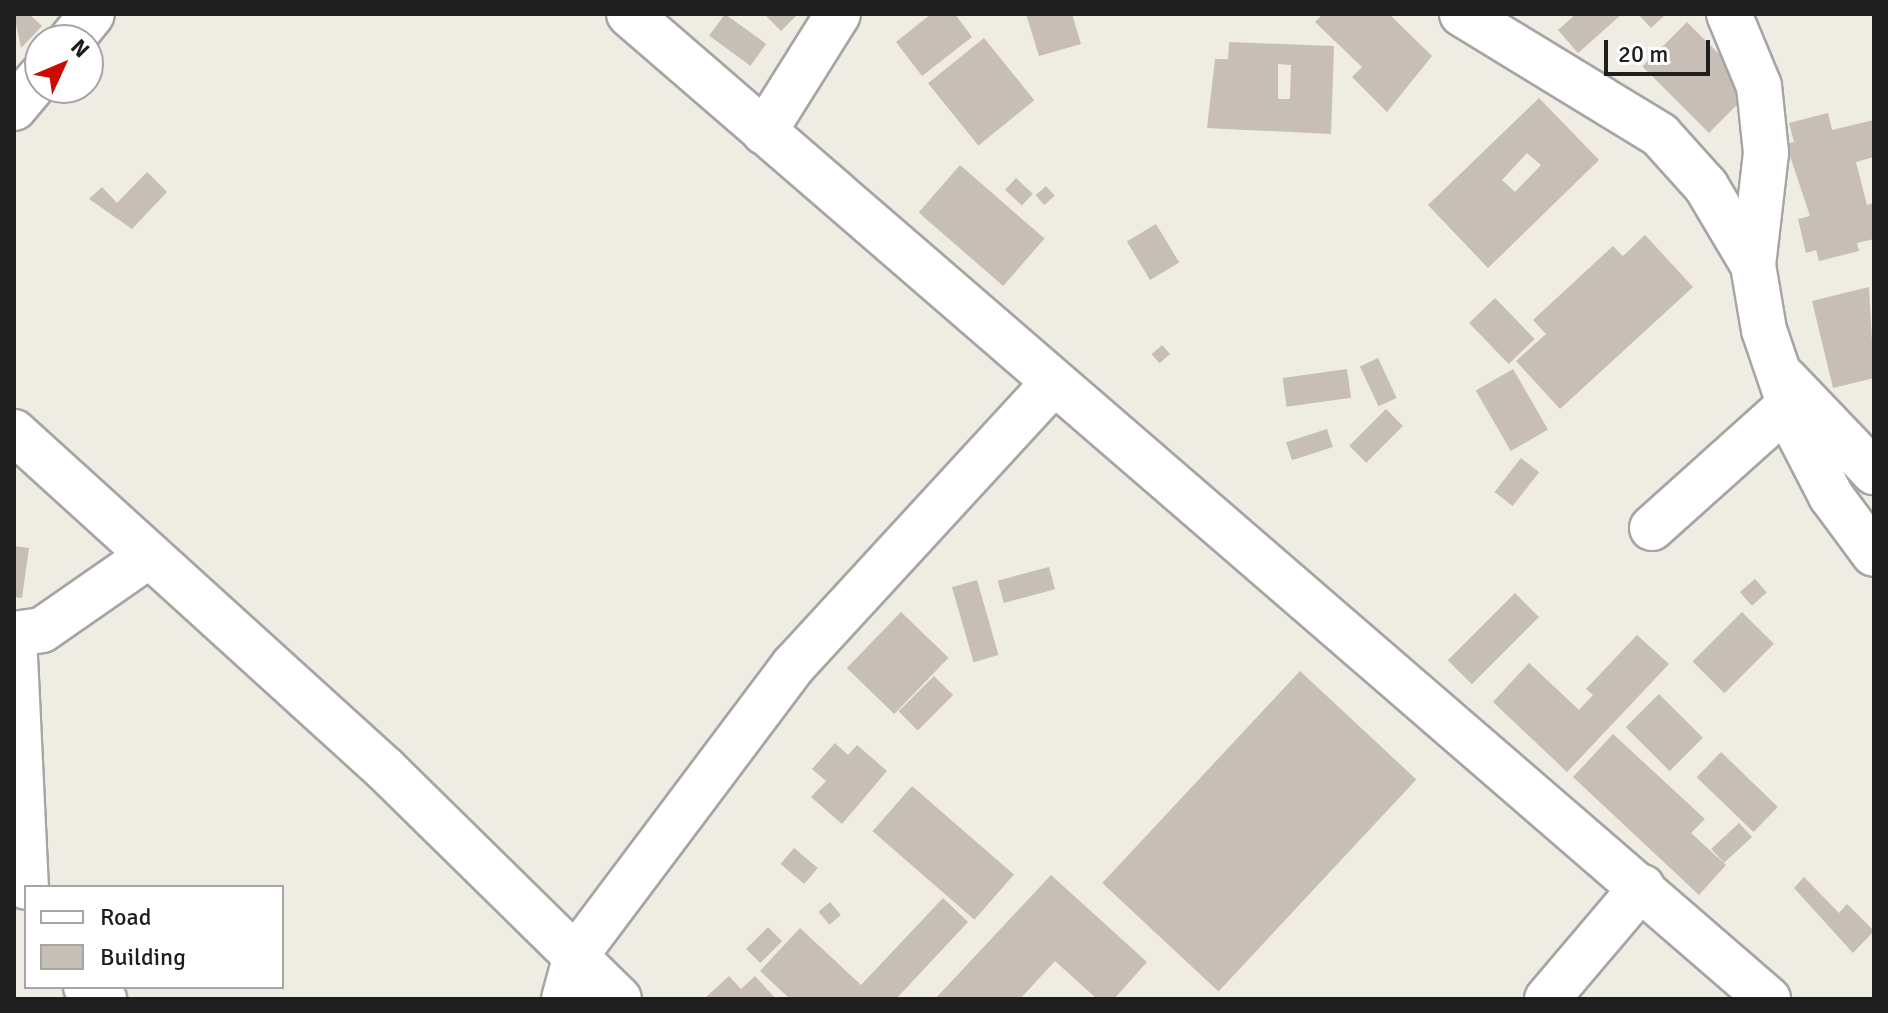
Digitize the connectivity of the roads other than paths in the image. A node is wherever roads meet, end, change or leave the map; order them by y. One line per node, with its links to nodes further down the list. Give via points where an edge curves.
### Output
1 (629, 14): 5 (street)
2 (838, 14): 5 (street)
3 (1462, 14): 6 (street, via 1660,135 1706,186)
4 (1729, 14): 6 (street, via 1759,86 1766,153)
5 (764, 132): 7 (street)
6 (1753, 265): 8 (street)
7 (1051, 386): 16 (street); 17 (street, via 794,665)
8 (1784, 388): 10 (street); 11 (street); 12 (street, via 1831,496)
9 (14, 432): 13 (street)
10 (1874, 472)
11 (1652, 528)
12 (1874, 554)
13 (150, 555): 14 (street, via 42,630); 17 (street)
14 (14, 634): 15 (street)
15 (26, 885)
16 (1642, 887): 20 (street); 21 (street)
17 (576, 955): 18 (street); 19 (street)
18 (564, 999)
19 (619, 999)
20 (1547, 999)
21 (1768, 999)

